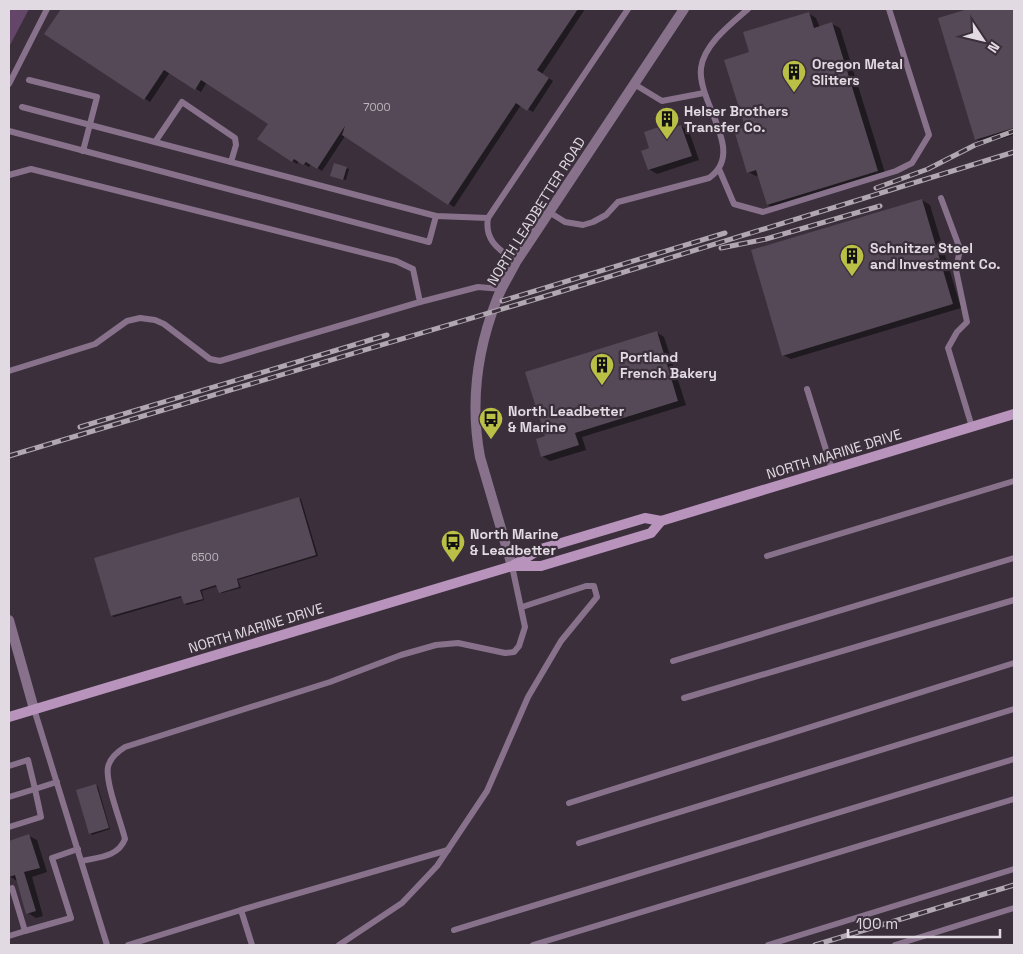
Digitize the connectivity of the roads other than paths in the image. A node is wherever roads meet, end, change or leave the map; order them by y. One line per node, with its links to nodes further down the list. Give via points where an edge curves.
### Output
1 (47, 9): 7 (lane)
2 (628, 9): 21 (lane)
3 (684, 9): 8 (street, NORTH LEADBETTER ROAD)
4 (748, 9): 9 (lane, via 720,35 705,55 701,68)
5 (889, 9): 16 (lane, via 929,135 912,163 896,171 764,212 734,204)
6 (29, 80): 11 (lane, via 97,98)
7 (9, 84)
8 (634, 84): 9 (lane, via 662,100); 19 (street, NORTH LEADBETTER ROAD)
9 (704, 93): 16 (lane, via 724,142)
10 (22, 107): 11 (lane)
11 (90, 124): 13 (lane); 14 (lane)
12 (9, 131): 14 (lane)
13 (155, 142): 15 (lane); 15 (lane, via 182,102 235,138)
14 (83, 151): 20 (lane, via 429,242)
15 (231, 162): 20 (lane)
16 (719, 169): 19 (lane, via 709,178 618,202 606,215 583,225 565,222)
17 (9, 175): 24 (lane, via 30,169 396,261 412,269)
18 (941, 198): 28 (lane, via 960,249 956,270 967,322 948,348)
19 (549, 212): 22 (street, NORTH LEADBETTER ROAD)
20 (436, 216): 21 (lane)
21 (488, 218): 22 (lane, via 487,231 491,240)
22 (516, 262): 23 (street, NORTH LEADBETTER ROAD)
23 (502, 289): 24 (lane, via 478,287); 34 (street, NORTH LEADBETTER ROAD, via 486,328 478,361 475,414 480,457)
24 (420, 302): 25 (lane, via 220,361 210,359 164,324 140,318 127,321 95,344)
25 (9, 371)
26 (807, 389): 29 (lane)
27 (1014, 414): 28 (main road, NORTH MARINE DRIVE)
28 (972, 427): 29 (main road, NORTH MARINE DRIVE)
29 (832, 469): 31 (main road, NORTH MARINE DRIVE)
30 (1014, 481): 32 (lane)
31 (662, 521): 34 (main road, NORTH MARINE DRIVE, via 645,518 541,549); 34 (main road, NORTH MARINE DRIVE, via 650,532 541,566)
32 (767, 556)
33 (1014, 558): 38 (lane)
34 (512, 566): 36 (lane); 41 (main road, NORTH MARINE DRIVE)
35 (1014, 600): 40 (lane)
36 (522, 607): 54 (lane, via 586,586 594,586 598,597 560,641 528,697 487,791); 55 (lane, via 525,627 520,646 514,652 458,643 436,645 116,752 107,769 108,780 125,839 114,853)
37 (9, 620): 41 (street)
38 (673, 661)
39 (1014, 663): 50 (lane)
40 (684, 698)
41 (34, 709): 43 (main road, NORTH MARINE DRIVE); 46 (lane)
42 (1014, 709): 52 (lane)
43 (9, 717)
44 (1014, 759): 60 (lane)
45 (9, 766): 47 (lane, via 28,760)
46 (58, 782): 47 (lane); 53 (lane)
47 (34, 789): 48 (lane); 51 (lane, via 41,818)
48 (9, 797)
49 (1014, 799): 67 (lane)
50 (569, 804)
51 (9, 827)
52 (579, 842)
53 (78, 849): 55 (lane); 61 (lane, via 52,858 71,918)
54 (448, 850): 59 (lane); 66 (lane, via 402,903)
55 (82, 861): 63 (lane)
56 (1014, 869): 68 (lane)
57 (12, 888): 61 (lane)
58 (1014, 908): 69 (lane)
59 (242, 910): 64 (lane); 65 (lane)
60 (454, 930)
61 (25, 931): 62 (lane)
62 (9, 936)
63 (107, 945)
64 (128, 945)
65 (252, 945)
66 (338, 945)
67 (533, 945)
68 (768, 945)
69 (895, 945)

